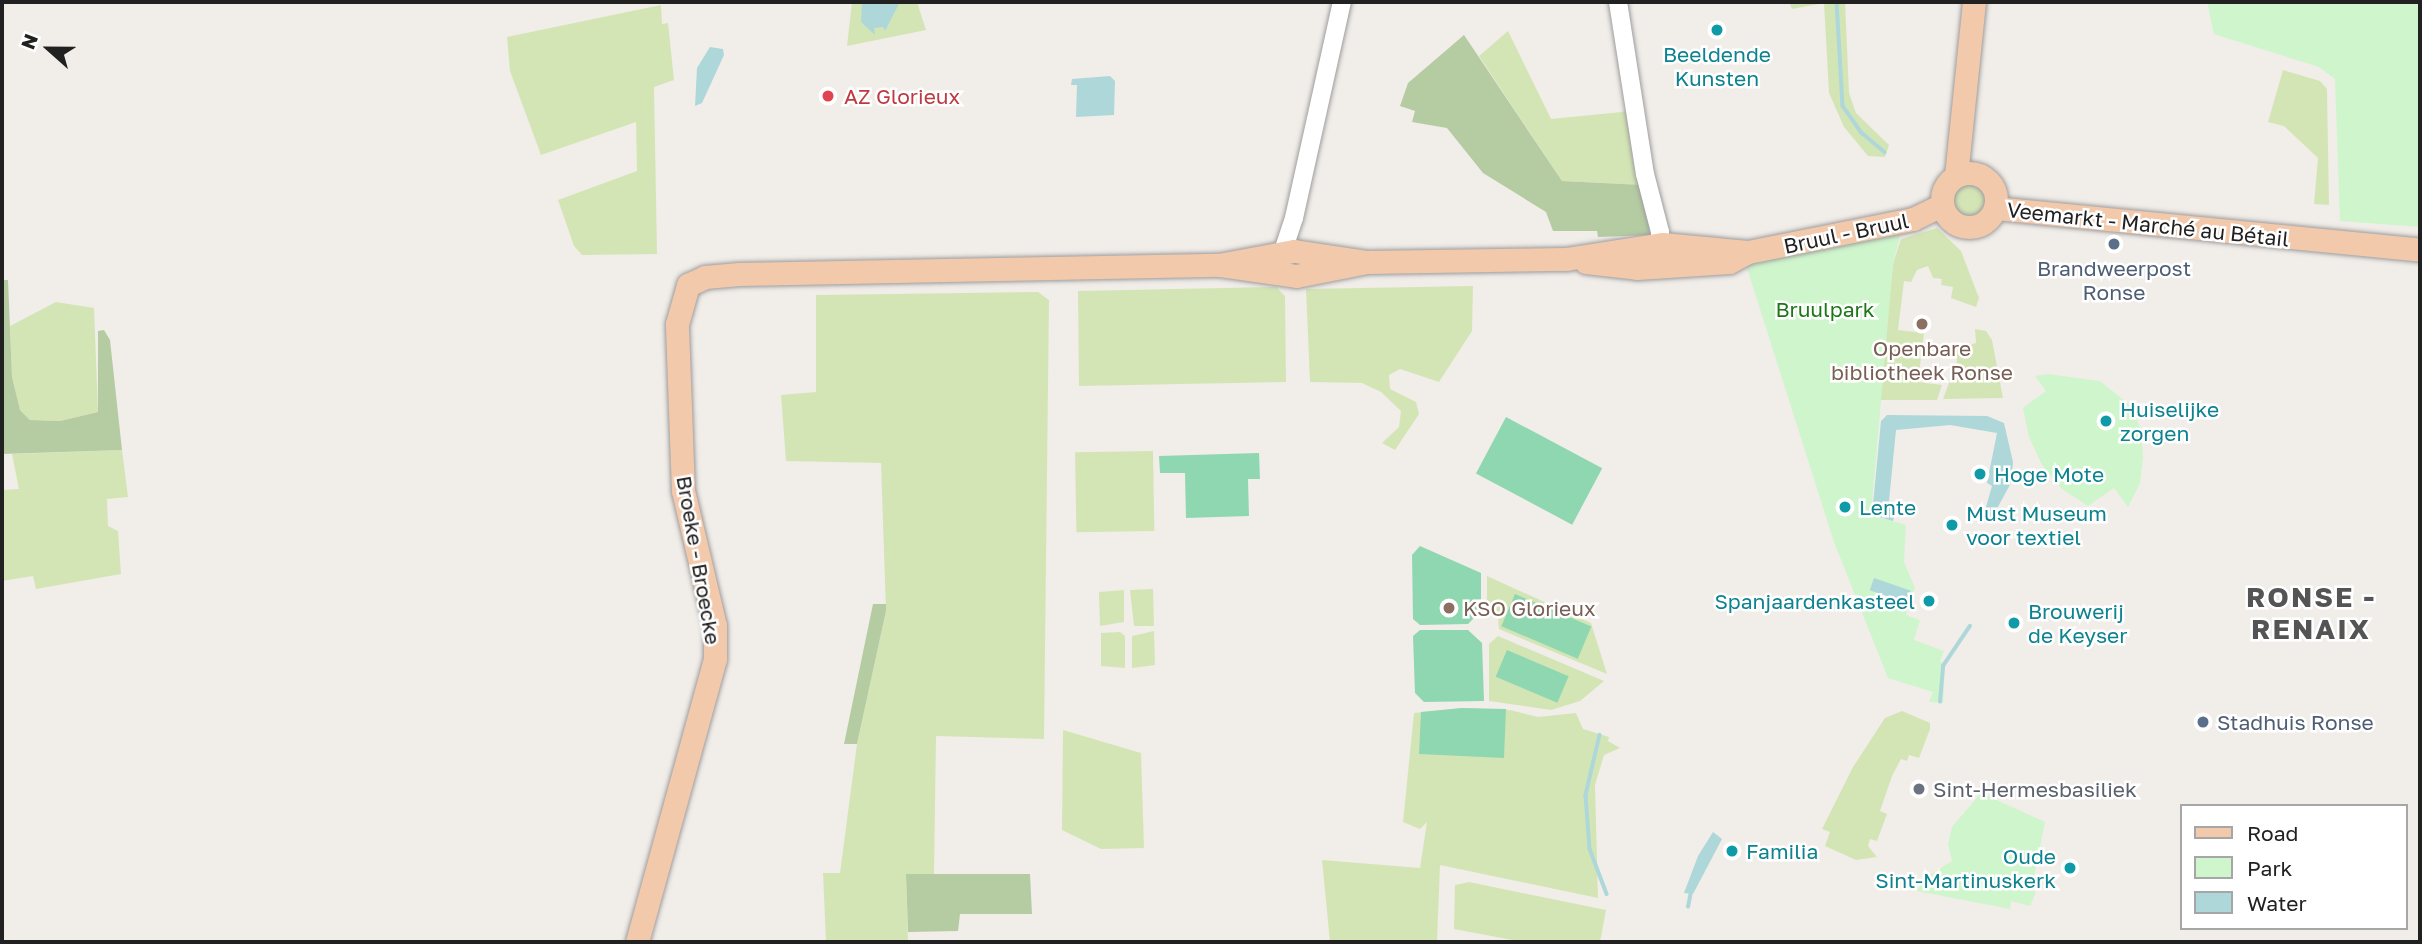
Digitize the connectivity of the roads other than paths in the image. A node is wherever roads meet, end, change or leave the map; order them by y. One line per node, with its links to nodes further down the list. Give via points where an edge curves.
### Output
1 (1342, 2): 9 (street)
2 (1618, 2): 7 (street, via 1645,174)
3 (1974, 2): 4 (main road)
4 (1956, 176): 5 (main road, via 1945,186); 6 (main road, via 1969,172 1985,177 1995,191)
5 (1942, 205): 6 (main road, via 1951,221 1969,227 1983,223); 10 (main road, Bruul - Bruul, via 1913,219)
6 (1995, 208): 8 (main road, Veemarkt - Marché au Bétail)
7 (1662, 244): 10 (main road); 11 (main road); 14 (street)
8 (2420, 250)
9 (1293, 251): 12 (main road); 13 (main road); 15 (street, via 1280,262); 15 (street, via 1309,260)
10 (1748, 252): 14 (main road, via 1729,262)
11 (1566, 259): 12 (main road); 14 (main road)
12 (1367, 262): 15 (main road)
13 (1220, 265): 15 (main road); 16 (main road, Broeke - Broecke, via 717,275 691,282 677,324 683,491 715,626 715,659)
14 (1657, 268)
15 (1296, 276)
16 (637, 942)

